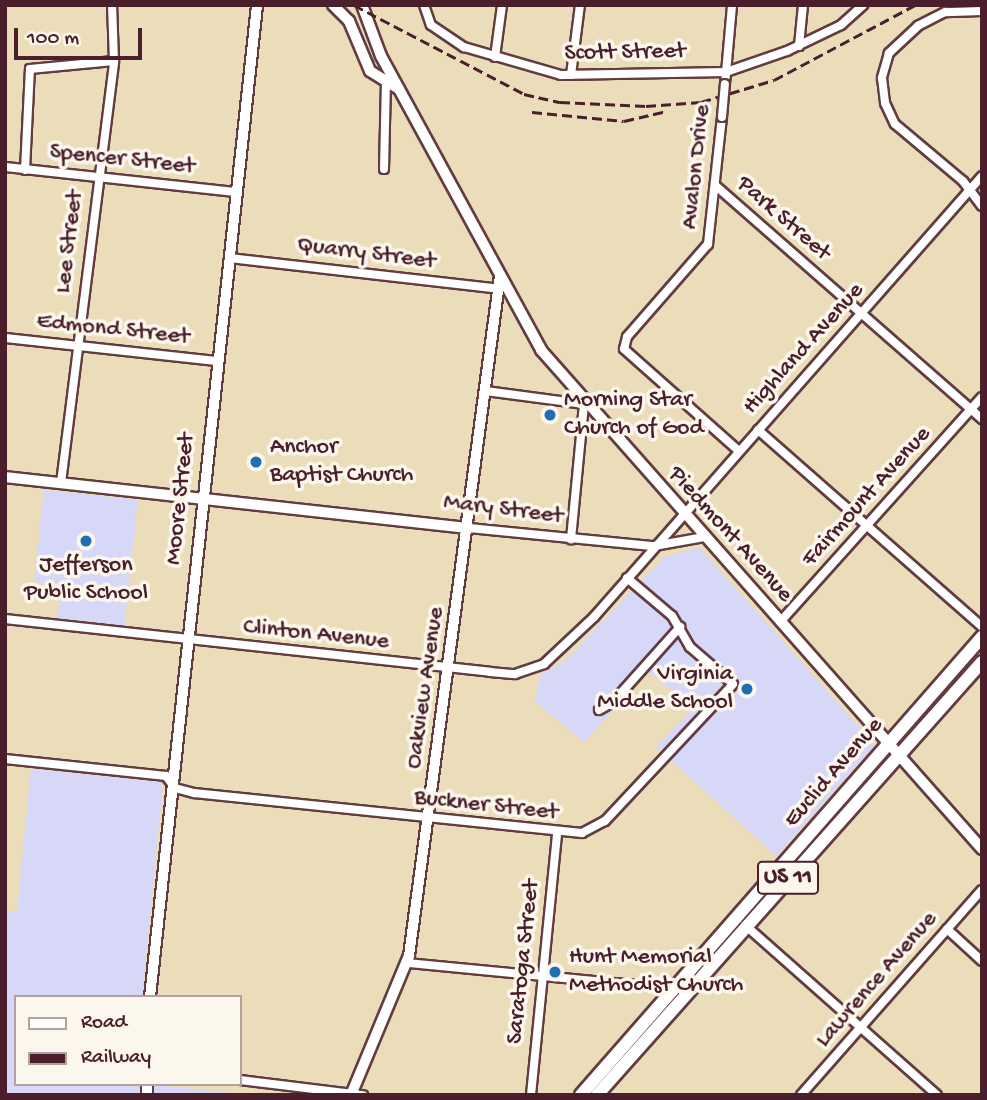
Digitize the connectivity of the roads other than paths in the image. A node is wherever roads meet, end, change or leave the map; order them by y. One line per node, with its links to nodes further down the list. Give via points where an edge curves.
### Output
1 (112, 5): 14 (street, Lee Street)
2 (257, 5): 26 (street, Moore Street)
3 (333, 5): 17 (street, via 349,21 367,67)
4 (362, 5): 18 (street, Piedmont Avenue)
5 (424, 5): 13 (street, Scott Street, via 437,30 464,47)
6 (502, 5): 13 (street)
7 (580, 5): 16 (street)
8 (732, 5): 15 (street, Avalon Drive)
9 (803, 5): 12 (street)
10 (863, 5): 12 (street, Scott Street, via 841,25)
11 (982, 11): 25 (street, via 945,12 918,26 889,53 882,78 885,103 895,124 930,150)
12 (799, 46): 15 (street, Scott Street)
13 (495, 57): 16 (street, Scott Street, via 549,74)
14 (114, 61): 21 (street, via 32,67); 22 (street, Lee Street)
15 (726, 72): 16 (street, Scott Street); 24 (street, Avalon Drive, bridge)
16 (571, 75)
17 (386, 82): 18 (street); 20 (street)
18 (399, 89): 29 (street, Piedmont Avenue)
19 (5, 167): 21 (street, Spencer Street)
20 (384, 169)
21 (25, 170): 22 (street, Spencer Street)
22 (97, 175): 26 (street, Spencer Street); 33 (street, Lee Street)
23 (982, 177): 25 (street, Highland Avenue)
24 (716, 186): 31 (street, Park Street); 41 (street, Avalon Drive, via 708,244 627,337 624,349)
25 (969, 191): 27 (street); 31 (street, Highland Avenue)
26 (236, 192): 28 (street, Moore Street)
27 (982, 206)
28 (229, 258): 30 (street, Quarry Street); 34 (street, Moore Street)
29 (500, 276): 30 (street, Oakview Avenue); 37 (street, Piedmont Avenue, via 541,350)
30 (499, 289): 35 (street, Oakview Avenue)
31 (861, 313): 38 (street, Park Street); 40 (street, Highland Avenue)
32 (5, 338): 33 (street, Edmond Street)
33 (77, 346): 34 (street, Edmond Street); 43 (street, Lee Street)
34 (217, 361): 44 (street, Moore Street)
35 (486, 391): 37 (street); 47 (street, Oakview Avenue)
36 (982, 397): 38 (street, Fairmount Avenue)
37 (584, 404): 45 (street, Piedmont Avenue); 49 (street)
38 (971, 410): 39 (street, Park Street); 46 (street, Fairmount Avenue)
39 (982, 419)
40 (758, 430): 41 (street, Highland Avenue); 46 (street)
41 (739, 451): 45 (street, Highland Avenue)
42 (5, 477): 43 (street, Mary Street)
43 (61, 483): 44 (street, Mary Street)
44 (202, 498): 47 (street, Mary Street); 57 (street, Moore Street)
45 (683, 514): 48 (street, Piedmont Avenue); 50 (street, Highland Avenue)
46 (867, 526): 53 (street, Fairmount Avenue); 55 (street)
47 (469, 528): 49 (street, Mary Street); 59 (street, Oakview Avenue)
48 (704, 537): 50 (street, Mary Street); 53 (street, Piedmont Avenue)
49 (570, 539): 50 (street, Mary Street)
50 (654, 546): 51 (street, Clinton Avenue)
51 (627, 578): 54 (street); 59 (street, Clinton Avenue, via 570,643 544,664 515,674)
52 (5, 619): 57 (street, Clinton Avenue)
53 (780, 622): 61 (street, Piedmont Avenue)
54 (680, 627): 60 (street, via 613,702); 66 (street, Buckner Street, via 690,647 731,681 605,821 582,833)
55 (982, 627)
56 (982, 638): 61 (main road, Euclid Avenue / US 11)
57 (187, 639): 59 (street, Clinton Avenue); 64 (street, Moore Street)
58 (982, 662): 62 (main road, Euclid Avenue / US 11)
59 (450, 669): 65 (street, Oakview Avenue)
60 (599, 710)
61 (888, 743): 62 (street, Piedmont Avenue); 68 (main road, Euclid Avenue / US 11)
62 (899, 755): 67 (street, Piedmont Avenue); 68 (main road, Euclid Avenue / US 11)
63 (5, 759): 64 (street, Buckner Street, via 166,776)
64 (172, 784): 65 (street, Buckner Street, via 194,793); 77 (street, Moore Street)
65 (430, 819): 66 (street, Buckner Street); 73 (street, Oakview Avenue)
66 (557, 833): 74 (street, Saratoga Street)
67 (982, 849)
68 (792, 864): 70 (main road, Euclid Avenue / US 11)
69 (982, 890): 71 (street, Lawrence Avenue)
70 (741, 922): 75 (main road, Euclid Avenue / US 11); 76 (main road, Euclid Avenue / US 11); 78 (street)
71 (947, 929): 72 (street); 78 (street, Lawrence Avenue)
72 (982, 961)
73 (408, 963): 74 (street); 81 (street, Oakview Avenue)
74 (541, 974): 75 (street); 82 (street, Saratoga Street)
75 (674, 988): 76 (street); 79 (main road, Euclid Avenue / US 11)
76 (689, 990): 79 (main road, Euclid Avenue / US 11)
77 (150, 995)
78 (861, 1027): 85 (street, Lawrence Avenue); 86 (street)
79 (628, 1050): 83 (main road, Euclid Avenue / US 11); 84 (main road, Euclid Avenue / US 11)
80 (242, 1080): 81 (street)
81 (355, 1094)
82 (531, 1095)
83 (581, 1095)
84 (597, 1095)
85 (800, 1095)
86 (937, 1095)

